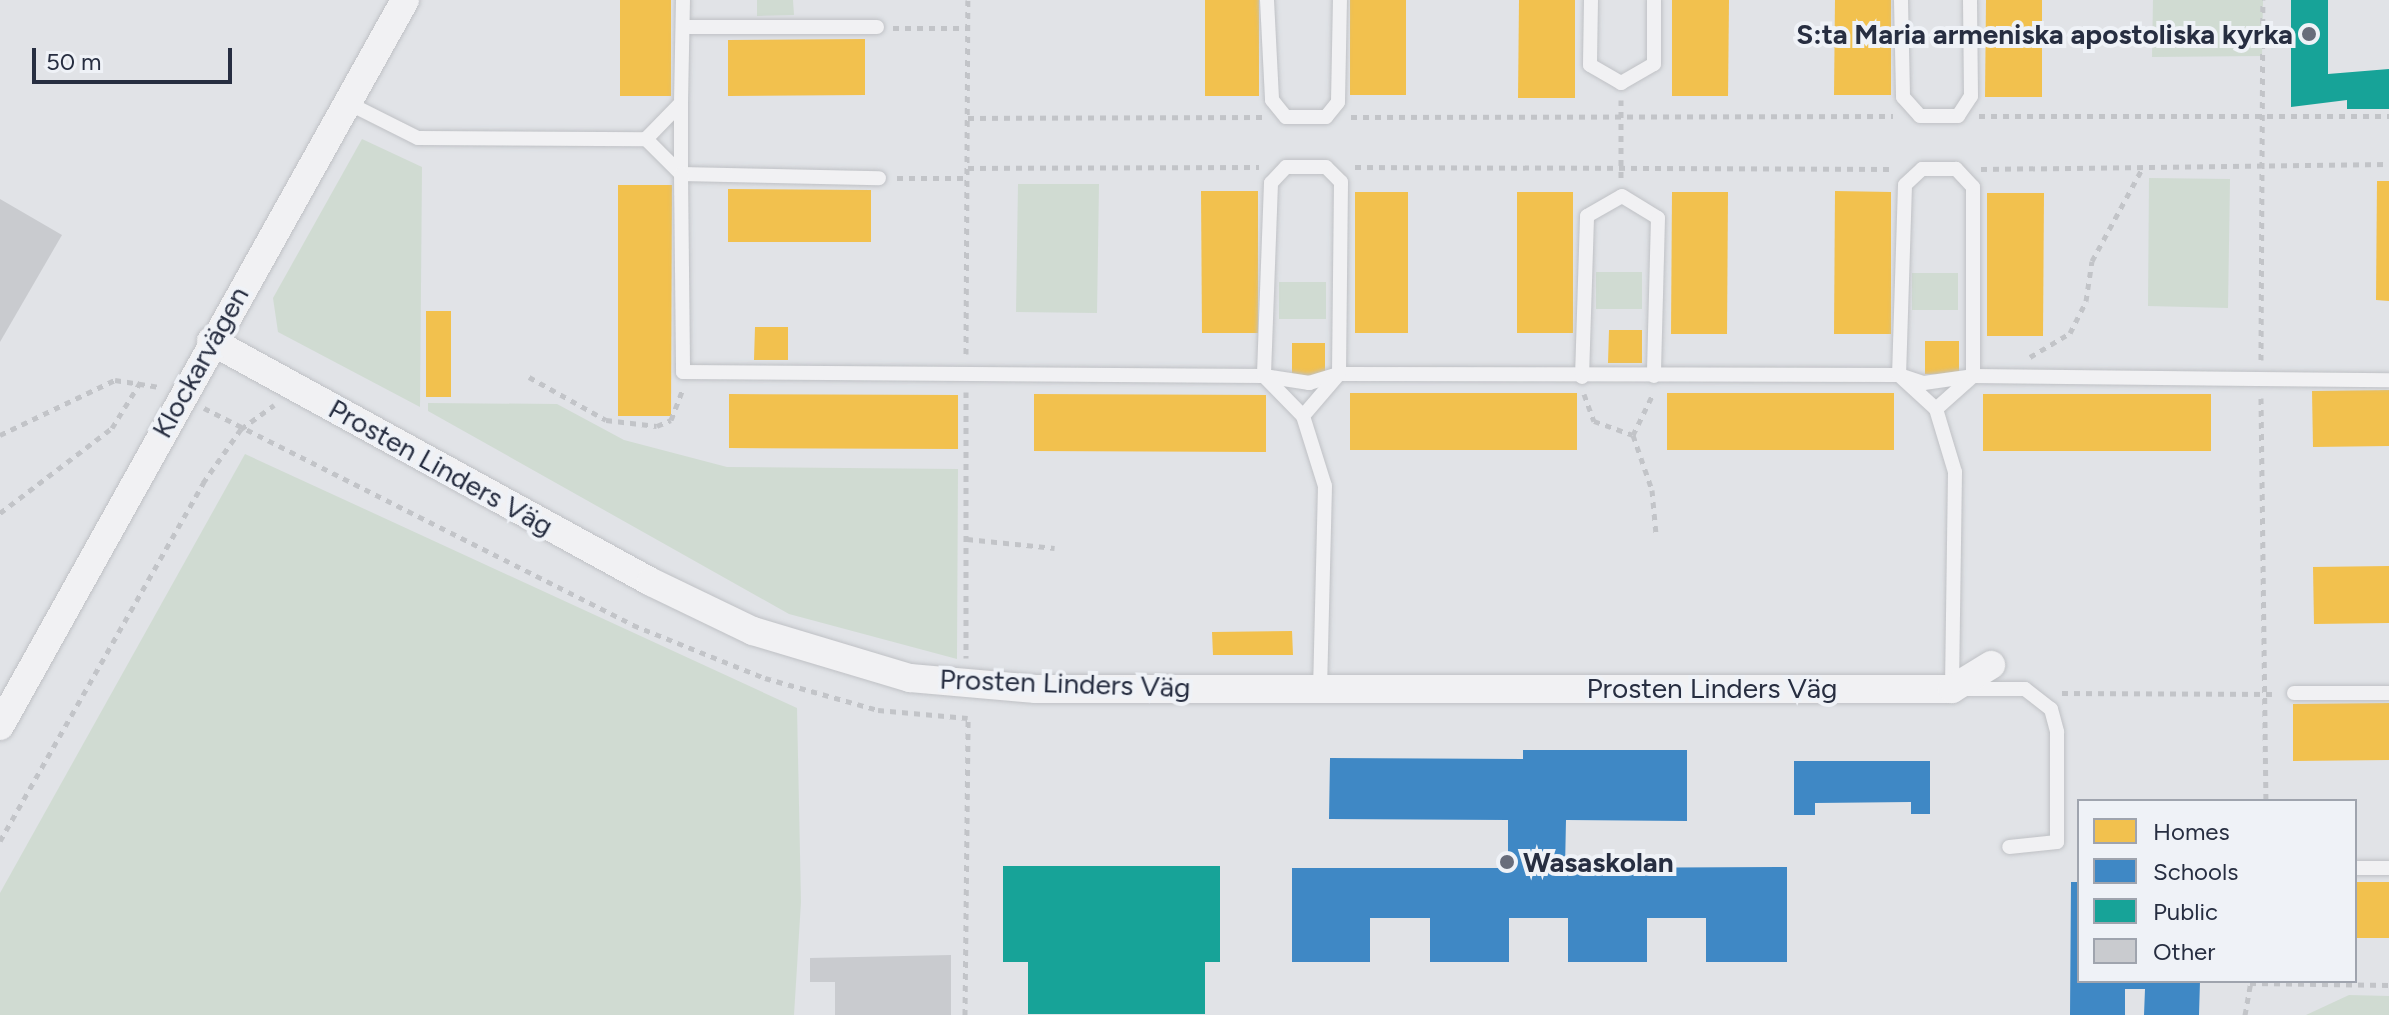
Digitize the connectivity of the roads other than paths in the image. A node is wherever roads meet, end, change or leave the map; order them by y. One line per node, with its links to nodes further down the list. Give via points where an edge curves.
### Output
1 (405, 0): 11 (street, Klockarvägen)
2 (683, 0): 9 (lane)
3 (1267, 0): 4 (lane, via 1272,100 1286,117 1326,117 1338,102)
4 (1340, 0)
5 (1591, 0): 6 (lane, via 1590,65 1621,83 1654,64)
6 (1654, 0)
7 (1901, 0): 8 (lane, via 1903,97 1920,116 1958,116 1971,96)
8 (1970, 0)
9 (683, 27): 10 (lane); 12 (lane)
10 (877, 27)
11 (348, 103): 13 (lane, via 418,138); 16 (street, Klockarvägen)
12 (681, 103): 13 (lane); 14 (lane)
13 (646, 139): 14 (lane)
14 (681, 174): 15 (lane); 19 (lane, via 683,372)
15 (879, 178)
16 (211, 341): 27 (street, Prosten Linders Väg, via 753,631 910,678 966,686); 31 (street, Klockarvägen)
17 (1339, 374): 19 (lane, via 1309,383); 19 (lane, via 1341,182 1326,167 1286,167 1271,183); 22 (lane); 25 (lane)
18 (1899, 375): 20 (lane); 21 (lane, via 1924,383); 21 (lane, via 1905,185 1922,169 1956,169 1973,187); 24 (lane)
19 (1264, 376): 25 (lane)
20 (1654, 376): 22 (lane); 22 (lane, via 1658,218 1622,196 1587,216)
21 (1973, 376): 23 (lane); 24 (lane)
22 (1582, 377)
23 (2389, 380)
24 (1936, 409): 28 (lane, via 1955,472)
25 (1303, 416): 27 (lane, via 1325,486)
26 (1991, 665): 28 (street)
27 (1320, 686): 28 (street, Prosten Linders Väg)
28 (1952, 689): 32 (lane, via 2025,689 2051,709 2057,732 2057,842)
29 (2294, 693): 30 (lane)
30 (2389, 693)
31 (0, 726)
32 (2009, 847)
33 (2357, 868): 34 (lane)
34 (2389, 868)

